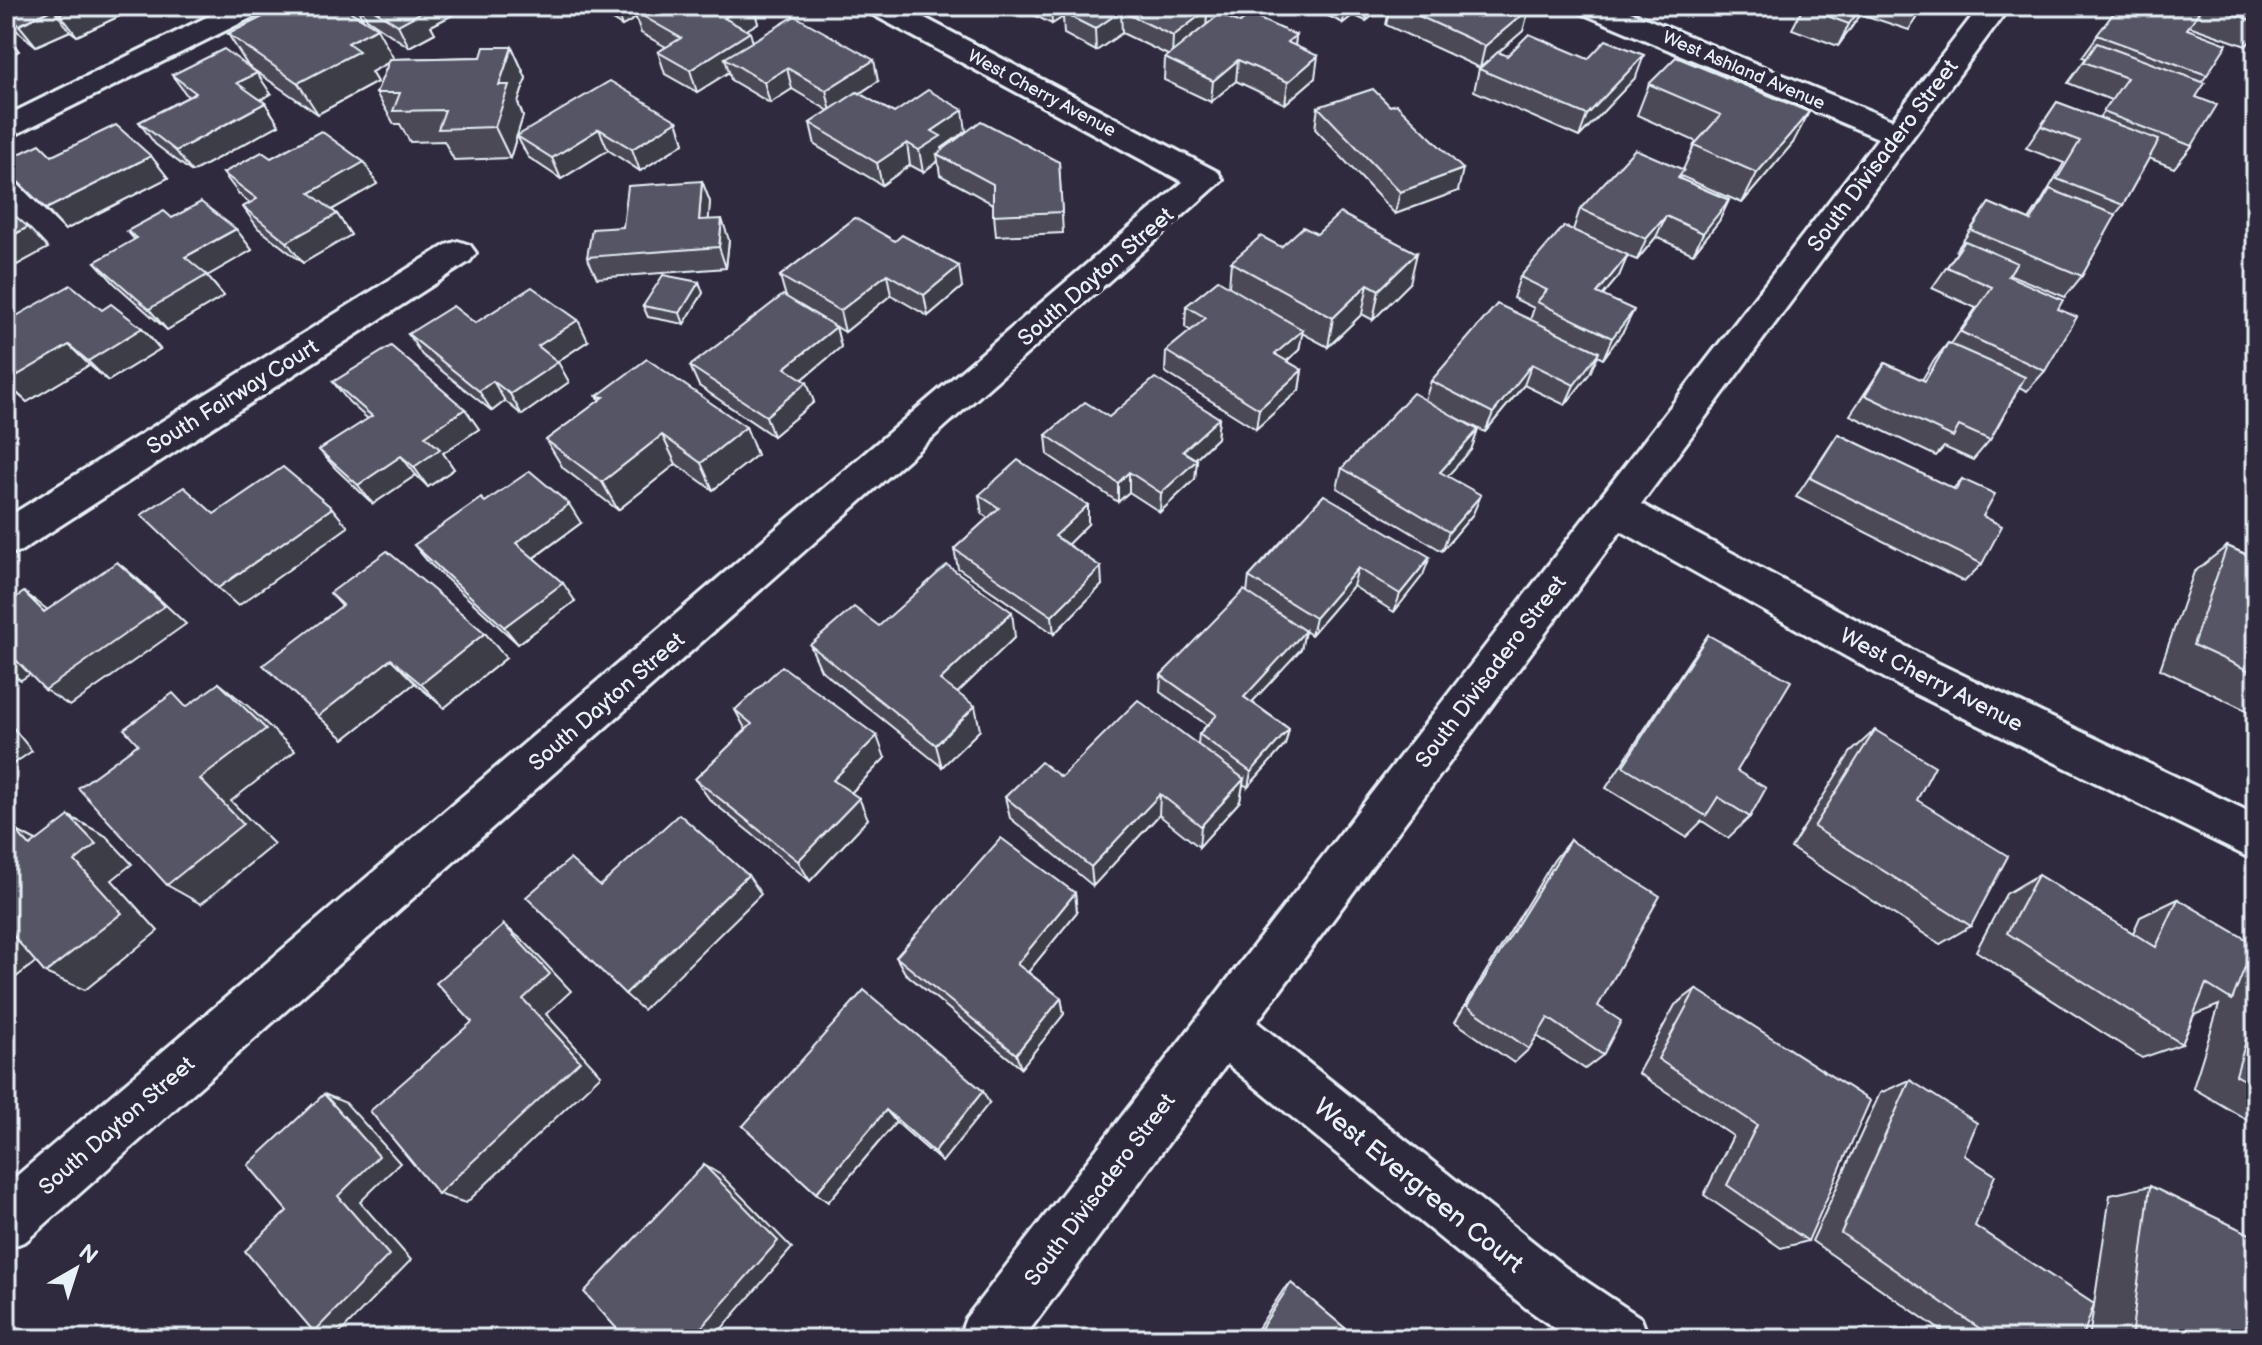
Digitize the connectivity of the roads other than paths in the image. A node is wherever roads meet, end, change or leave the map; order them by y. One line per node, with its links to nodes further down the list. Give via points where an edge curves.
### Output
1 (252, 6): 5 (street)
2 (879, 6): 7 (street, West Cherry Avenue)
3 (1590, 6): 6 (street, West Ashland Avenue)
4 (1995, 6): 6 (street, South Divisadero Street)
5 (6, 129)
6 (1898, 134): 9 (street, South Divisadero Street)
7 (1206, 180): 13 (street, South Dayton Street)
8 (458, 253): 10 (street, South Fairway Court)
9 (1614, 508): 11 (street, West Cherry Avenue, via 1915,673); 12 (street, South Divisadero Street)
10 (6, 539)
11 (2256, 839)
12 (1221, 1026): 14 (street, South Divisadero Street); 15 (street, West Evergreen Court, via 1546,1288)
13 (6, 1221)
14 (987, 1339)
15 (1620, 1339)

